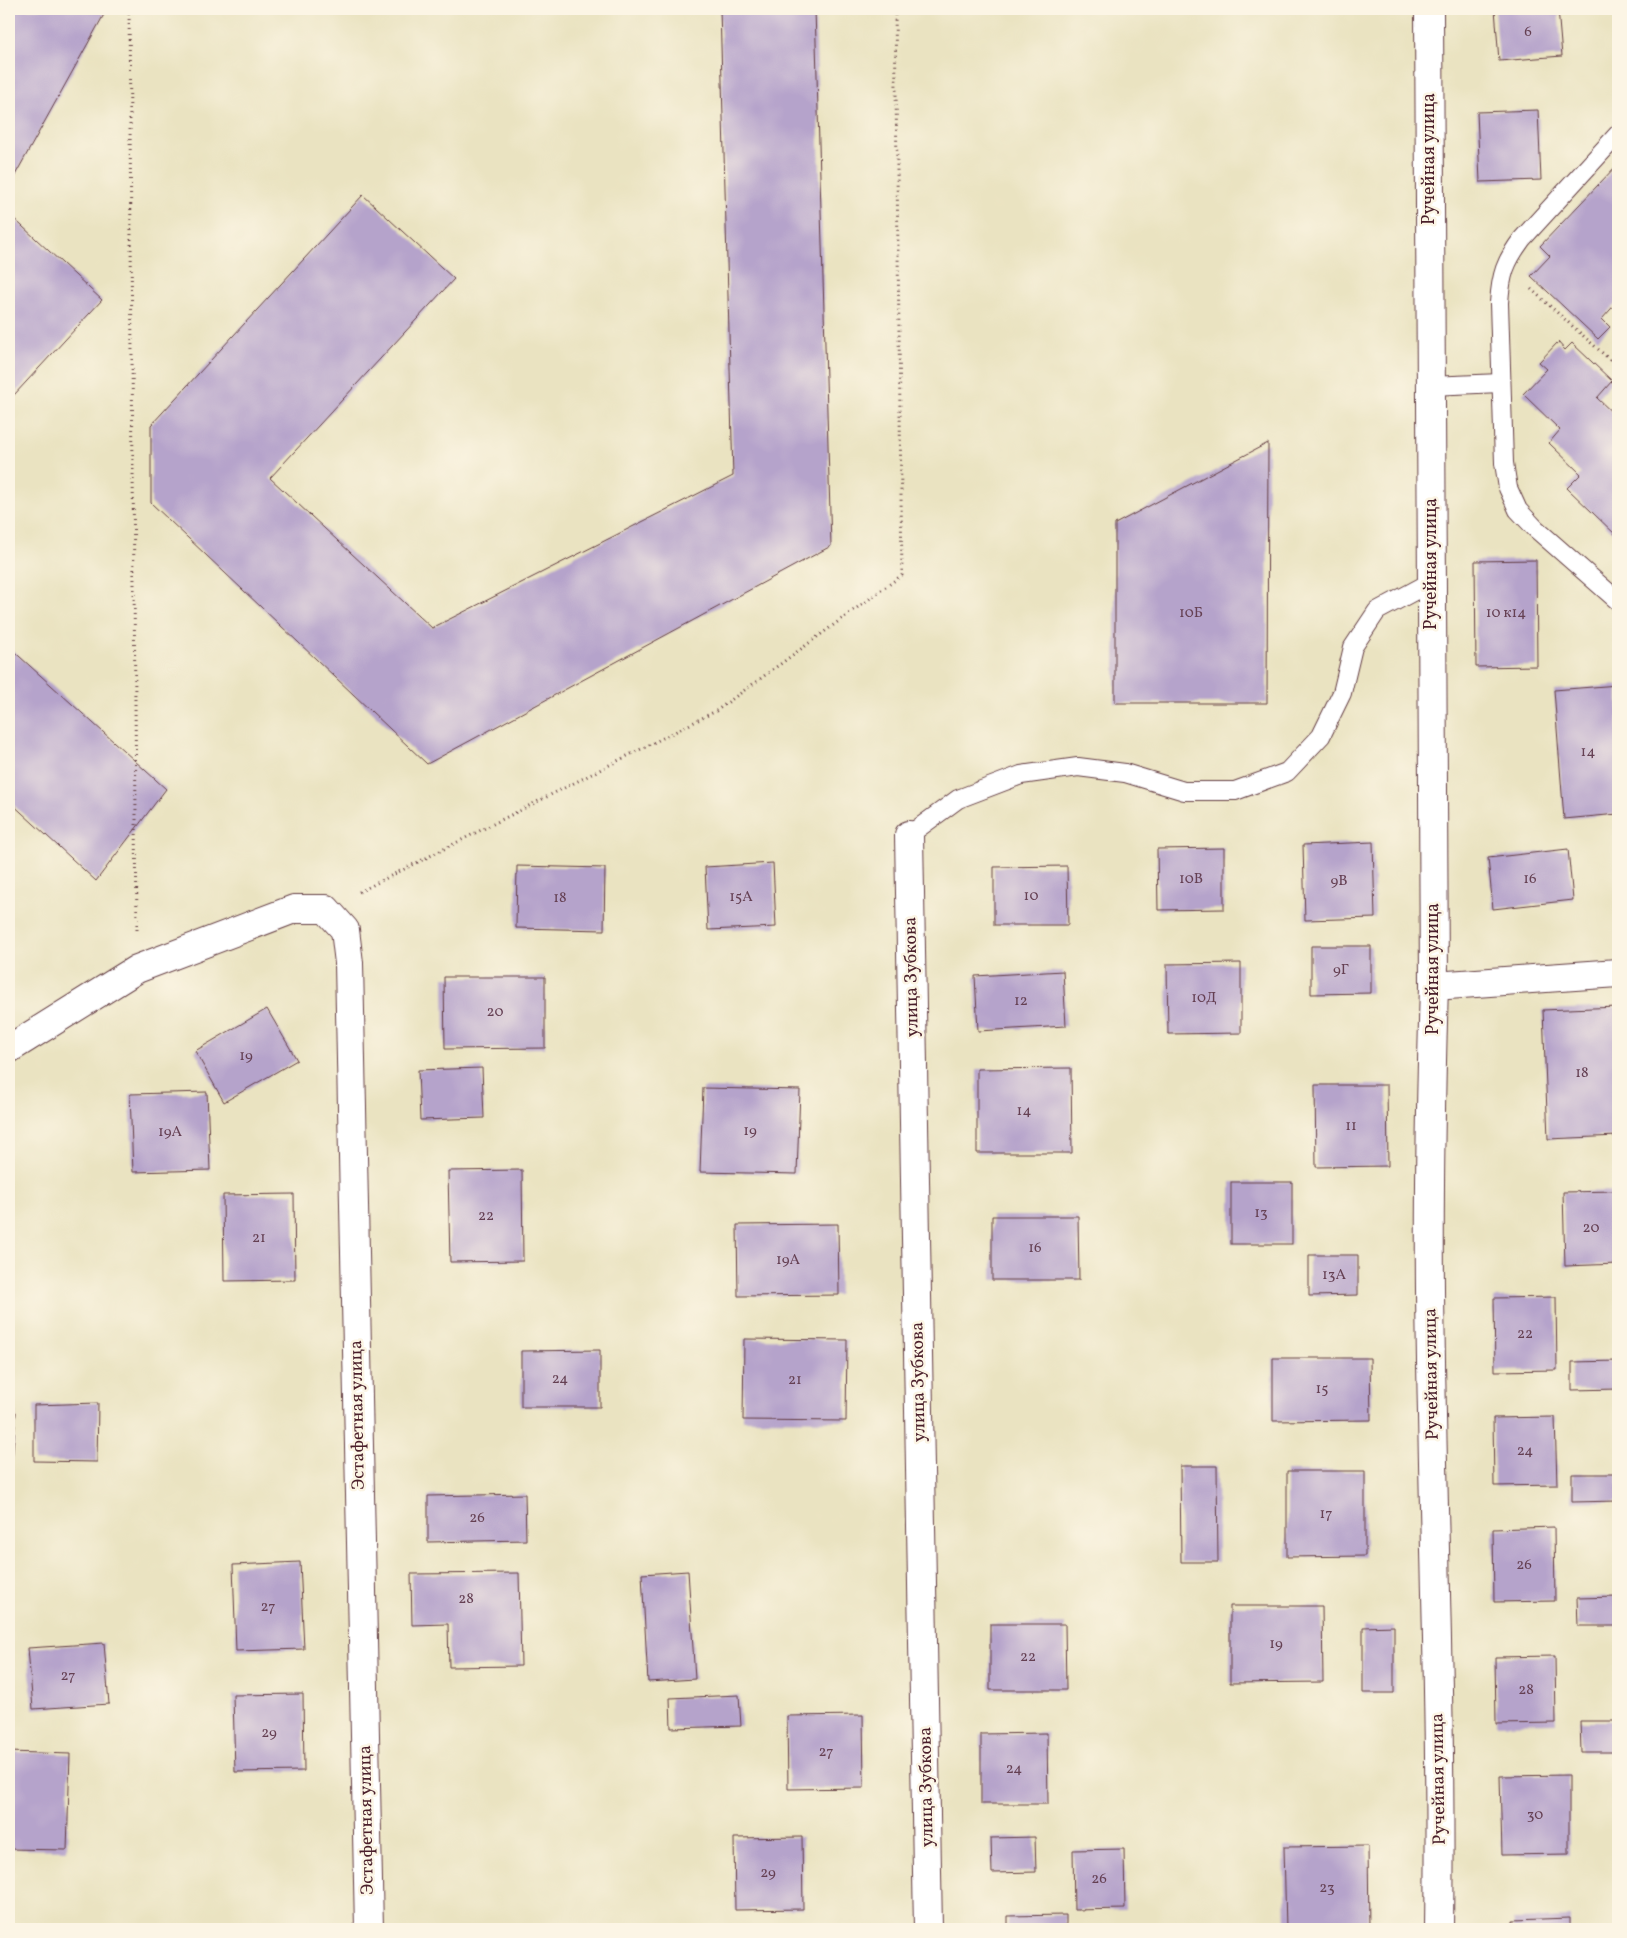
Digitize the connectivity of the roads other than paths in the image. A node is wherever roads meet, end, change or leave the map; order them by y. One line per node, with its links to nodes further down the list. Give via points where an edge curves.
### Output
1 (1429, 9): 4 (street, Ручейная улица)
2 (1618, 134): 3 (lane, via 1508,258 1499,302)
3 (1501, 384): 4 (lane); 6 (lane, via 1504,463 1508,488 1518,510)
4 (1430, 386): 5 (street, Ручейная улица)
5 (1431, 582): 7 (lane, via 1377,611 1353,647 1342,693 1321,736 1287,772 1235,791 1184,791 1125,773 1078,767 1021,775 958,799); 9 (street, Ручейная улица)
6 (1618, 601)
7 (909, 835): 12 (street, улица Зубкова)
8 (1618, 972): 9 (street)
9 (1434, 986): 13 (street, Ручейная улица, via 1430,1289 1440,1811)
10 (9, 1049): 11 (street, Эстафетная улица, via 137,969 294,909 326,909 346,930)
11 (369, 1929)
12 (928, 1929)
13 (1439, 1929)

